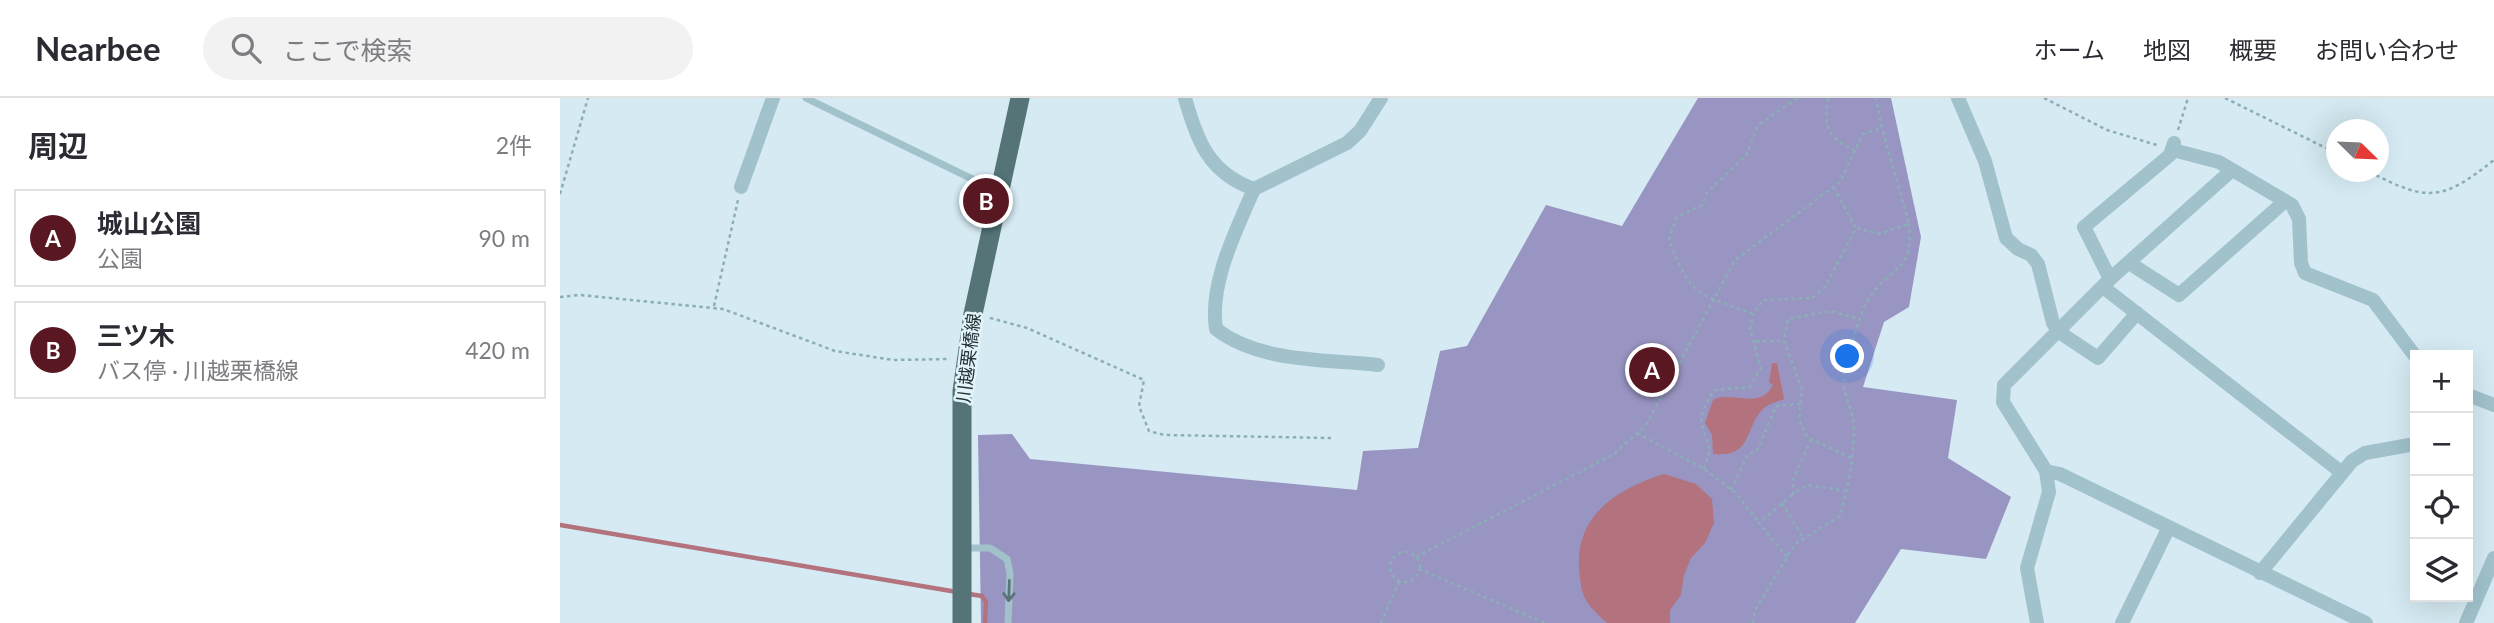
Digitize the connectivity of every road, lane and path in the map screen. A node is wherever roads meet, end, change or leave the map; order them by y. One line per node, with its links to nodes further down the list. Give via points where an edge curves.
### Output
1 (588, 98): 25 (path)
2 (773, 98): 21 (street)
3 (806, 98): 24 (lane)
4 (1020, 98): 24 (main road, 川越栗橋線)
5 (1185, 98): 23 (street, via 1196,135 1222,174)
6 (1381, 98): 23 (street, via 1360,131 1347,142)
7 (1797, 98): 32 (path, via 1758,125 1747,154 1707,193 1702,205 1677,217 1669,239 1681,274 1692,288)
8 (1828, 98): 17 (path, via 1825,121 1835,140)
9 (1876, 98): 14 (path)
10 (1958, 98): 38 (street, via 1985,161 2006,237 2038,264)
11 (2044, 98): 15 (path, via 2107,130)
12 (2188, 98): 15 (path)
13 (2225, 98): 16 (path)
14 (1882, 128): 17 (path, via 1863,134); 27 (path)
15 (2174, 147): 19 (street); 30 (street, via 2084,228)
16 (2326, 148)
17 (1855, 151): 22 (path)
18 (2494, 160): 20 (path, via 2458,188 2422,192)
19 (2232, 170): 26 (street); 29 (street)
20 (2389, 182)
21 (741, 187): 33 (path)
22 (1833, 187): 28 (path); 32 (path, via 1735,260)
23 (1254, 189): 43 (street, via 1221,276 1213,313 1216,329 1228,338 1289,358)
24 (999, 193): 35 (main road, 川越栗橋線)
25 (560, 194)
26 (2285, 201): 29 (street, via 2179,295); 41 (street, via 2299,219 2305,273 2373,300)
27 (1909, 224): 28 (path, via 1879,234); 37 (path, via 1911,248 1903,264 1869,300)
28 (1856, 228): 36 (path, via 1825,287 1812,299 1763,300)
29 (2131, 261): 30 (street)
30 (2107, 283): 34 (street); 38 (street)
31 (560, 297): 33 (path)
32 (1714, 299): 36 (path); 47 (path, via 1646,425)
33 (714, 307): 42 (path, via 835,351 893,360)
34 (2137, 313): 38 (street, via 2098,358); 54 (street)
35 (973, 314): 42 (main road, 川越栗橋線); 48 (path, via 1027,328 1144,380 1139,406 1149,431)
36 (1753, 314): 39 (path, via 1749,329)
37 (1861, 320): 40 (path, via 1831,311 1788,319); 51 (path, via 1846,366 1843,393 1854,428)
38 (2059, 332): 53 (street, via 2004,385 2003,402)
39 (1755, 341): 40 (path); 52 (path, via 1762,368 1751,387 1714,390 1701,412 1700,427 1710,450)
40 (1784, 341): 45 (path, via 1802,389)
41 (2410, 350)
42 (966, 359): 62 (main road, 川越栗橋線)
43 (1378, 365)
44 (2473, 397): 46 (street)
45 (1801, 404): 49 (path, via 1799,420); 55 (path, via 1776,406 1757,451 1748,454)
46 (2494, 405)
47 (1637, 433): 52 (path); 63 (path, via 1614,454)
48 (1331, 438)
49 (1811, 439): 51 (path); 57 (path, via 1793,480)
50 (2410, 445): 54 (street, via 2365,453)
51 (1851, 458): 56 (path)
52 (1704, 469): 55 (path)
53 (2046, 471): 60 (street); 74 (street, via 2049,492 2026,568)
54 (2340, 472): 67 (street)
55 (1731, 490): 59 (path)
56 (1847, 491): 57 (path, via 1807,485); 61 (path, via 1840,516)
57 (1793, 495): 58 (path)
58 (1782, 503): 59 (path); 61 (path)
59 (1759, 523): 64 (path)
60 (2168, 529): 67 (street); 75 (street)
61 (1804, 539): 64 (path)
62 (961, 548): 69 (main road, 川越栗橋線); 70 (lane, one-way to 70, via 990,548 1007,559)
63 (1416, 556): 66 (path); 68 (path, via 1406,552 1391,561 1391,572)
64 (1787, 557): 73 (path, via 1755,610)
65 (2494, 558): 77 (street)
66 (1419, 569): 68 (path, via 1410,581); 72 (path)
67 (2260, 573): 76 (street)
68 (1399, 580): 71 (path)
69 (962, 623)
70 (1008, 623)
71 (1381, 623)
72 (1545, 623)
73 (1753, 623)
74 (2037, 623)
75 (2122, 623)
76 (2366, 623)
77 (2466, 623)

